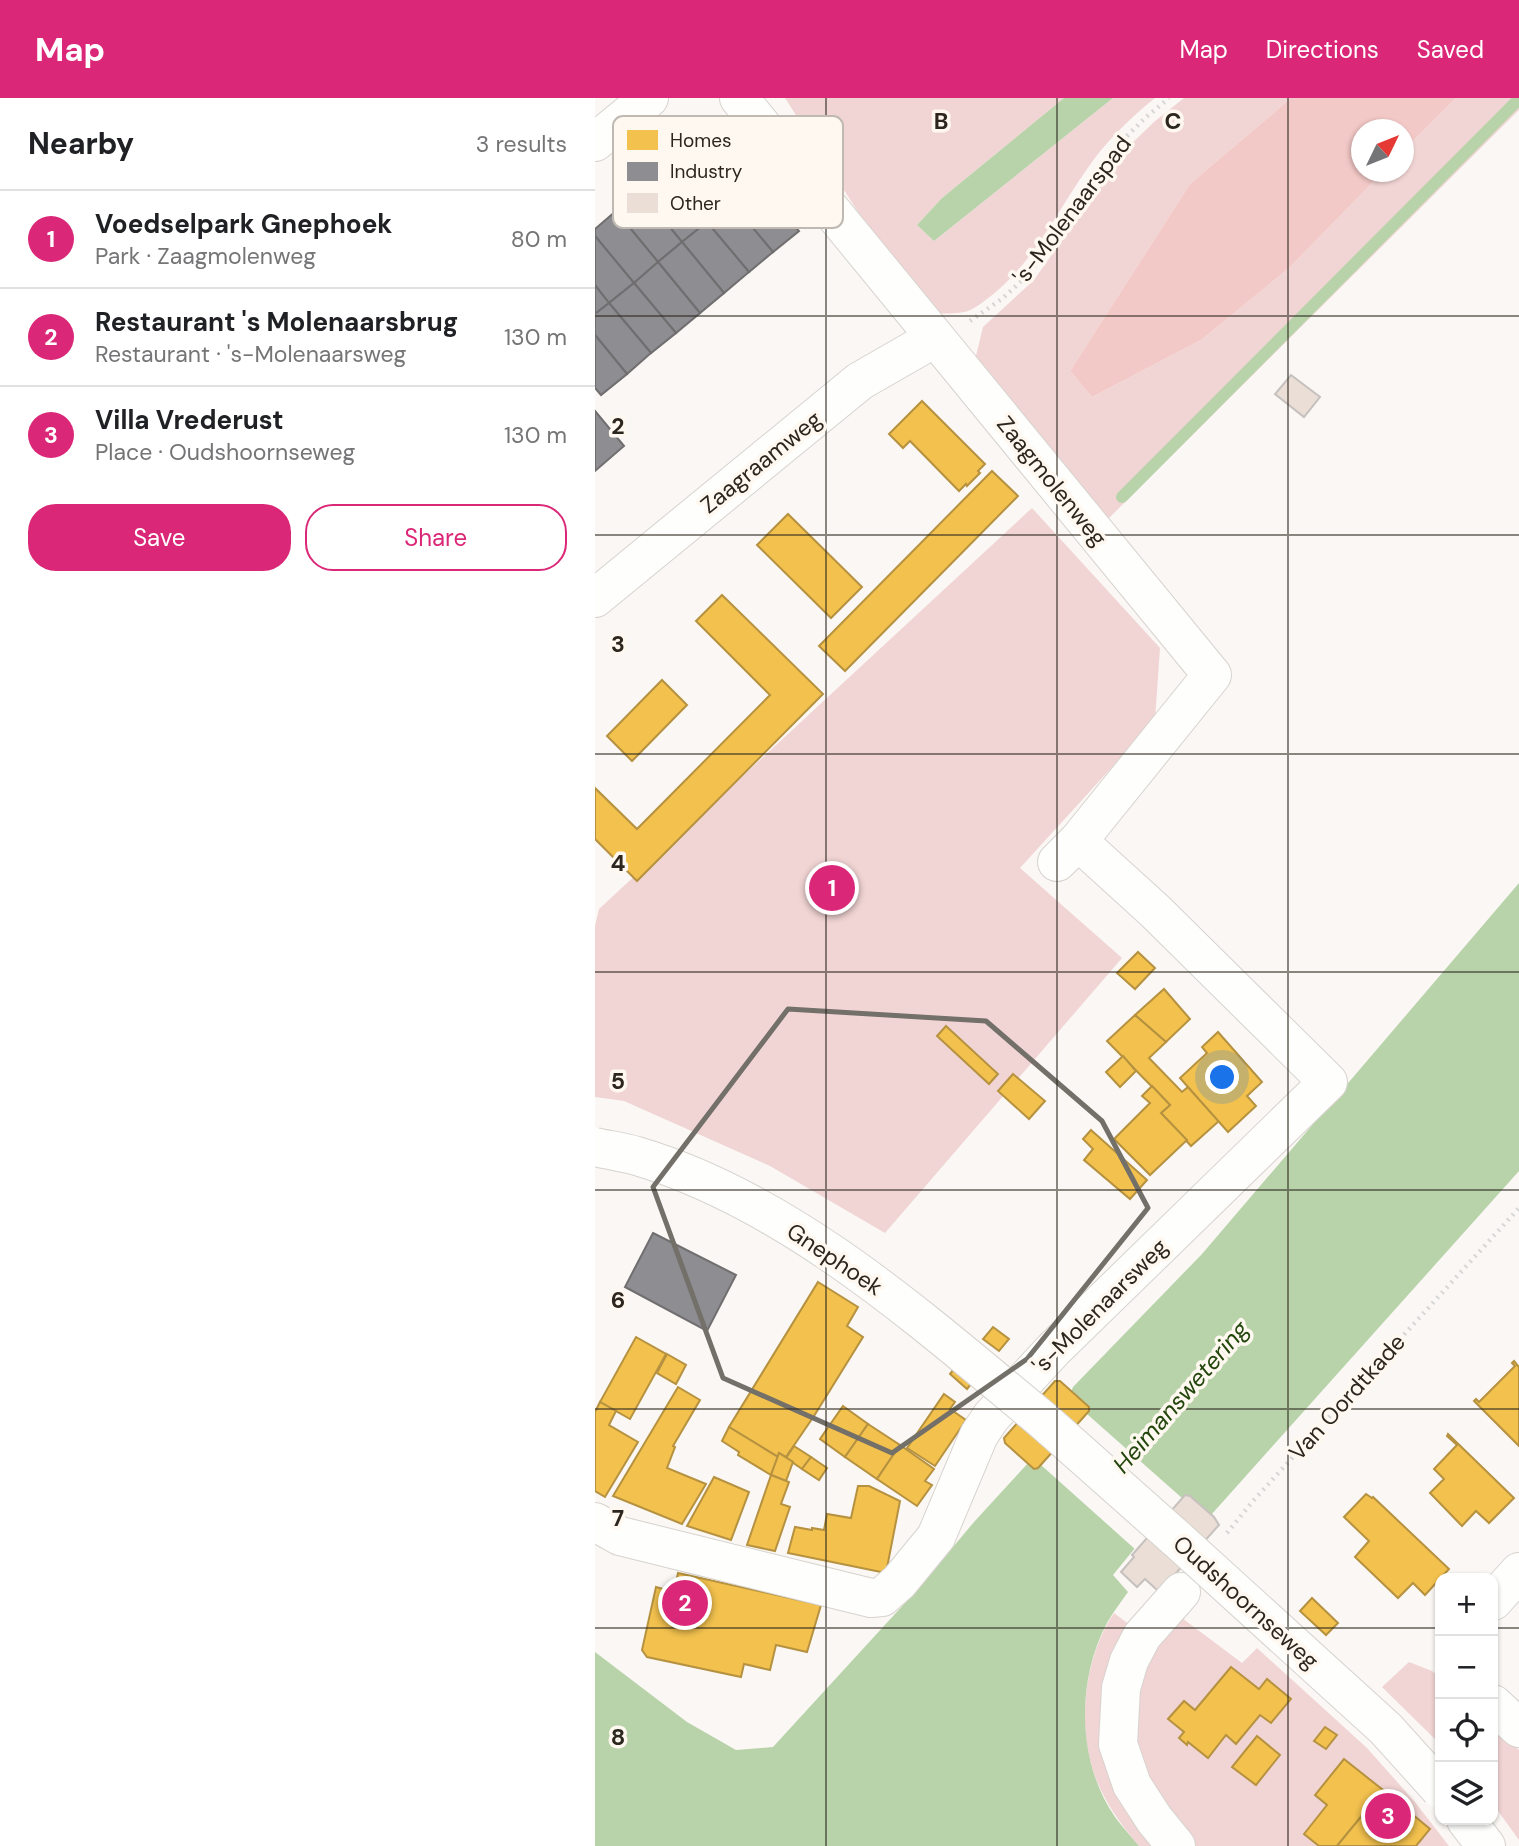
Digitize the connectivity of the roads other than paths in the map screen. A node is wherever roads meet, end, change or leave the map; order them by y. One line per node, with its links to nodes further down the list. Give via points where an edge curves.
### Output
1 (649, 98): 3 (street)
2 (739, 98): 4 (street, Zaagmolenweg)
3 (627, 116)
4 (754, 116)
5 (613, 127): 6 (street)
6 (595, 142)
7 (843, 225): 8 (street, Zaagmolenweg)
8 (935, 338): 9 (street, Zaagraamweg, via 860,381); 10 (street, Zaagmolenweg, via 1212,675)
9 (595, 598)
10 (1067, 851): 13 (street, 's-Molenaarsweg, via 1155,911 1328,1082 1053,1350 991,1418 979,1435 936,1537 883,1597 871,1598 620,1536)
11 (595, 1147): 12 (street, Gnephoek, bridge, via 636,1156 704,1181 766,1213 845,1262)
12 (1045, 1422): 19 (street, Oudshoornseweg, bridge, via 1386,1729)
13 (595, 1522)
14 (1519, 1572): 16 (street)
15 (1181, 1592): 21 (street, via 1142,1636 1129,1661 1121,1688 1118,1744 1132,1785)
16 (1498, 1595)
17 (1498, 1709): 18 (street)
18 (1519, 1728)
19 (1435, 1783)
20 (1470, 1825): 22 (street)
21 (1176, 1846)
22 (1486, 1846)

